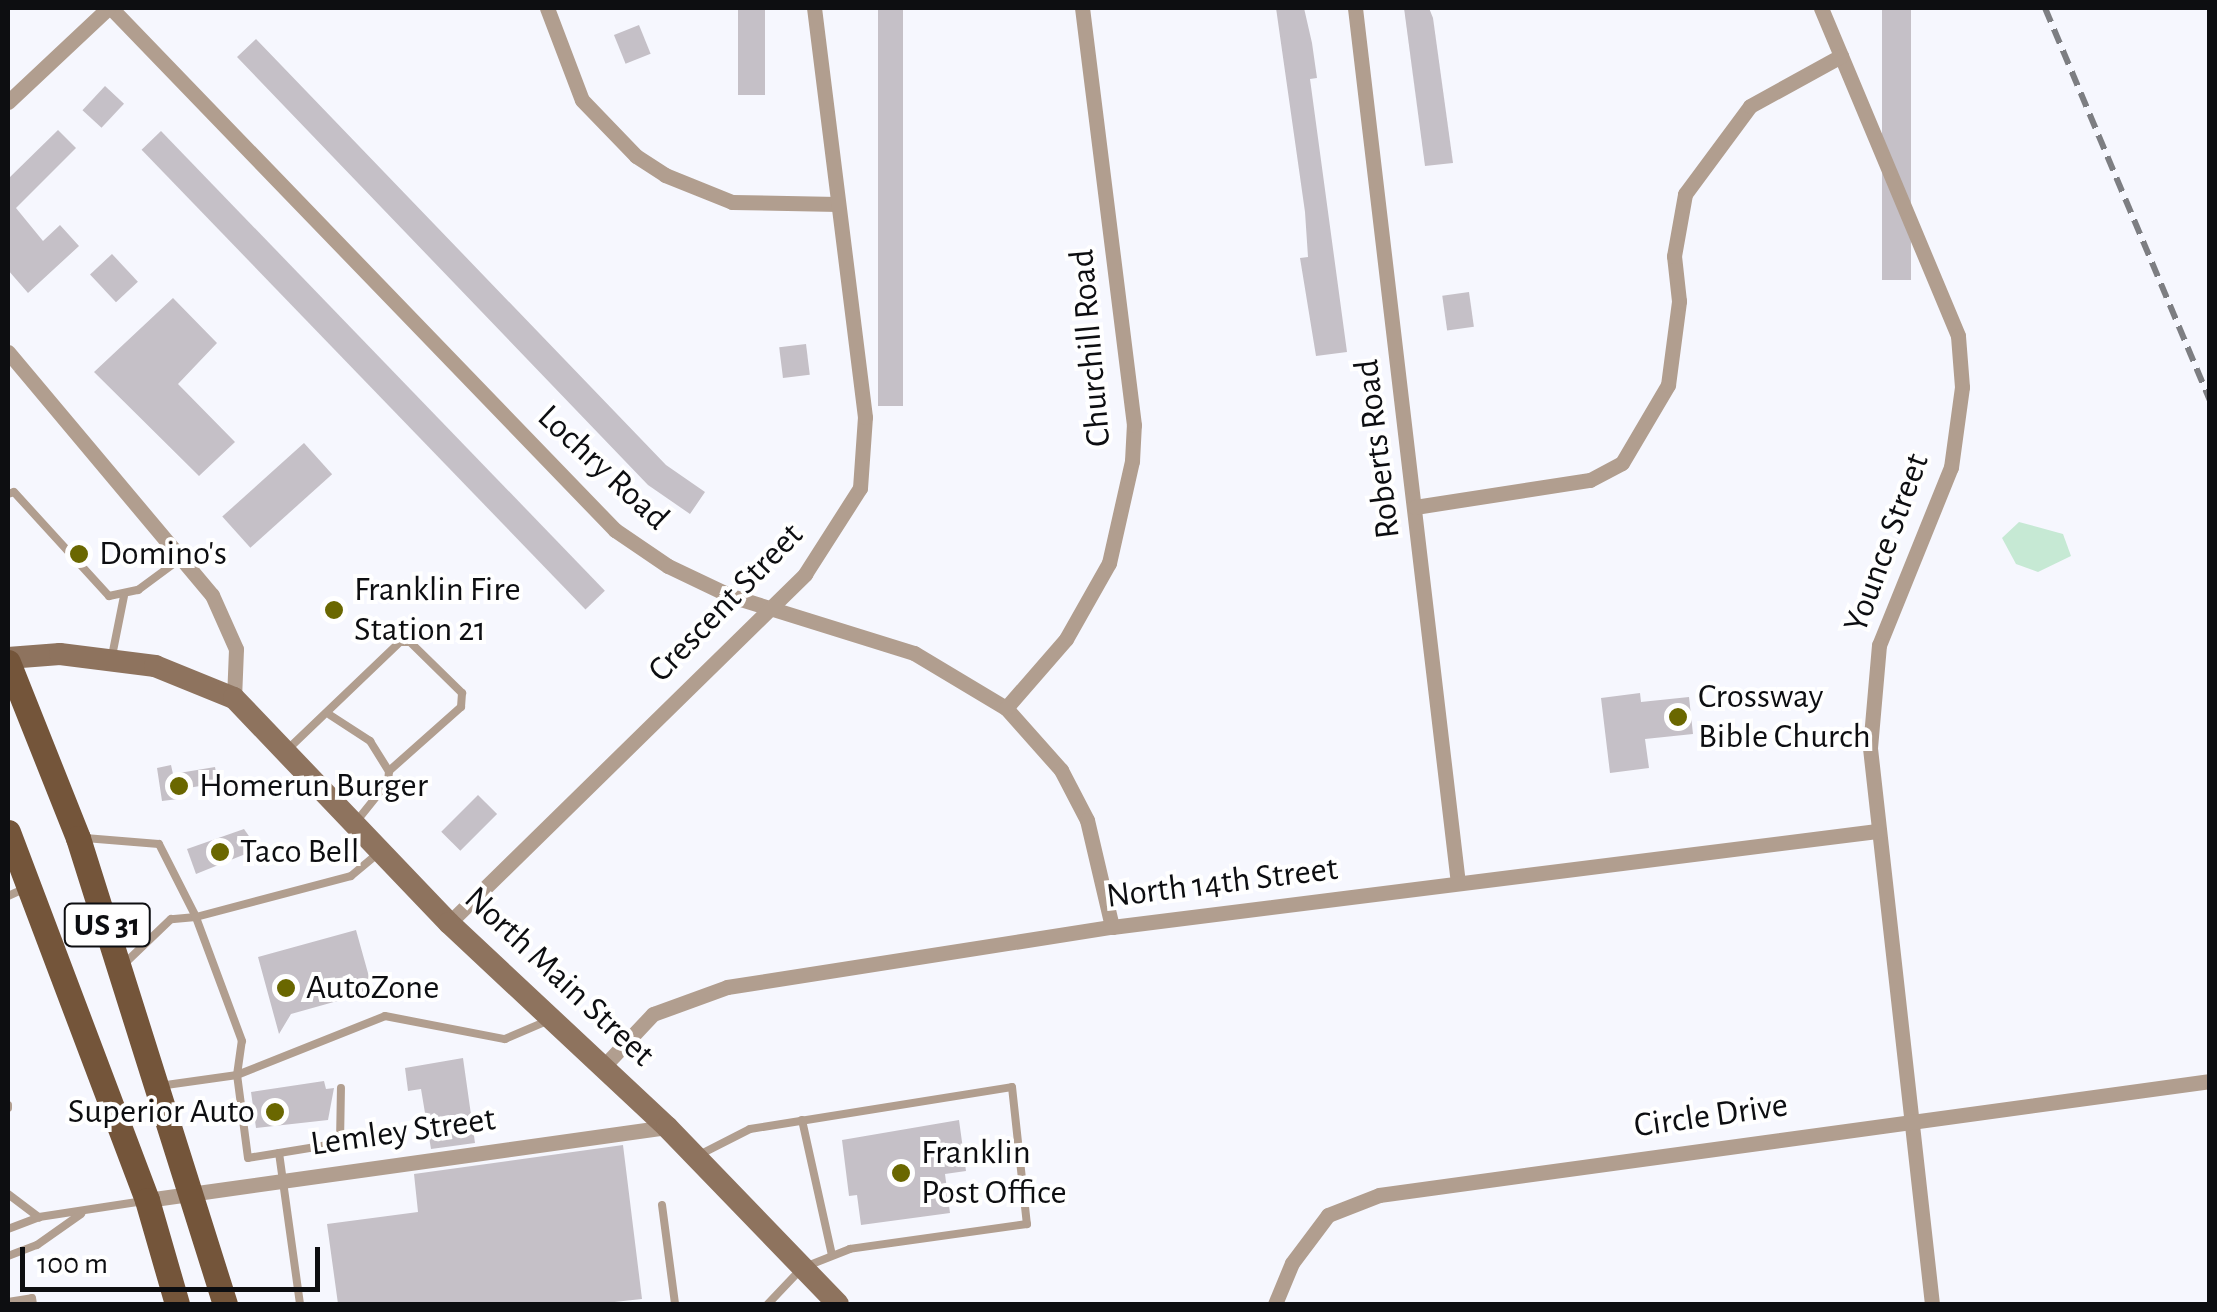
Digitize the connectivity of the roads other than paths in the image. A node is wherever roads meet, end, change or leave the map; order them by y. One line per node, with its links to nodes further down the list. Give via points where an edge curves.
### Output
1 (109, 8): 8 (street); 15 (street, Lochry Road, via 615,530 668,566 731,596)
2 (547, 8): 9 (street, via 582,100 664,175 732,202)
3 (814, 8): 9 (street, Crescent Street)
4 (1082, 8): 19 (street, Churchill Road, via 1134,425 1132,461 1109,563 1066,639)
5 (1355, 8): 12 (street, Roberts Road)
6 (1821, 8): 7 (street, Younce Street)
7 (1841, 56): 12 (street, via 1750,106 1685,194 1674,256 1679,301 1668,384 1622,463 1590,480); 24 (street, Younce Street, via 1958,336 1962,386 1951,467 1879,645 1870,748)
8 (8, 102)
9 (838, 204): 15 (street, Crescent Street, via 866,465 844,521 805,574)
10 (8, 352): 13 (street)
11 (8, 494): 14 (lane, via 14,492 99,590)
12 (1415, 507): 28 (street, Roberts Road)
13 (185, 555): 14 (lane); 18 (street, via 236,649)
14 (124, 596): 16 (lane)
15 (770, 604): 19 (street, Lochry Road, via 914,653); 31 (street, Crescent Street)
16 (112, 659): 17 (street, North Main Street); 18 (street, North Main Street, via 155,666)
17 (8, 660): 26 (main road, US 31)
18 (234, 698): 21 (street, North Main Street)
19 (1006, 708): 32 (street, Lochry Road, via 1061,770 1087,820)
20 (330, 715): 21 (lane); 22 (lane, via 370,741); 22 (lane, via 400,642 410,642 462,693 461,707)
21 (287, 750): 23 (street, North Main Street)
22 (388, 772): 23 (lane, via 388,782)
23 (356, 822): 27 (street, North Main Street)
24 (1877, 830): 28 (street, North 14th Street); 40 (street, Younce Street)
25 (8, 832): 29 (main road, US 31)
26 (78, 838): 30 (lane, via 159,844); 33 (main road, US 31)
27 (380, 851): 30 (lane, via 351,876); 31 (street, North Main Street)
28 (1458, 883): 32 (street, North 14th Street)
29 (18, 891): 48 (main road, US 31)
30 (196, 917): 33 (lane, via 171,920); 36 (lane, via 242,1041)
31 (449, 923): 34 (street, North Main Street)
32 (1112, 928): 35 (street, North 14th Street, via 727,987 653,1014)
33 (121, 967): 38 (main road, US 31)
34 (550, 1020): 35 (street, North Main Street); 36 (lane, via 505,1038 385,1016)
35 (603, 1067): 42 (street, North Main Street)
36 (237, 1075): 38 (lane); 43 (lane, via 248,1158)
37 (2210, 1081): 40 (street, Circle Drive)
38 (160, 1086): 47 (main road, US 31)
39 (341, 1088): 43 (lane, via 340,1143)
40 (1914, 1117): 65 (street, Circle Drive, via 1379,1195 1328,1215 1292,1263); 66 (street, Younce Street)
41 (802, 1120): 44 (lane, via 750,1128); 53 (lane); 53 (lane, via 1012,1087 1027,1224)
42 (666, 1127): 44 (street, North Main Street); 45 (street, Lemley Street)
43 (280, 1153): 45 (lane)
44 (696, 1156): 55 (street, North Main Street)
45 (283, 1179): 47 (street, Lemley Street); 61 (lane)
46 (8, 1194): 51 (lane)
47 (192, 1194): 48 (street, Lemley Street); 60 (main road, US 31)
48 (148, 1200): 50 (lane); 56 (main road, US 31)
49 (662, 1206): 62 (lane)
50 (86, 1212): 51 (lane); 54 (lane)
51 (39, 1217): 52 (lane)
52 (8, 1229)
53 (832, 1255): 55 (lane)
54 (8, 1256)
55 (802, 1268): 63 (lane); 64 (street, North Main Street)
56 (174, 1296): 59 (main road)
57 (8, 1302): 58 (lane, via 32,1298)
58 (33, 1304)
59 (194, 1304)
60 (225, 1304)
61 (300, 1304)
62 (675, 1304)
63 (769, 1304)
64 (838, 1304)
65 (1274, 1304)
66 (1932, 1304)

